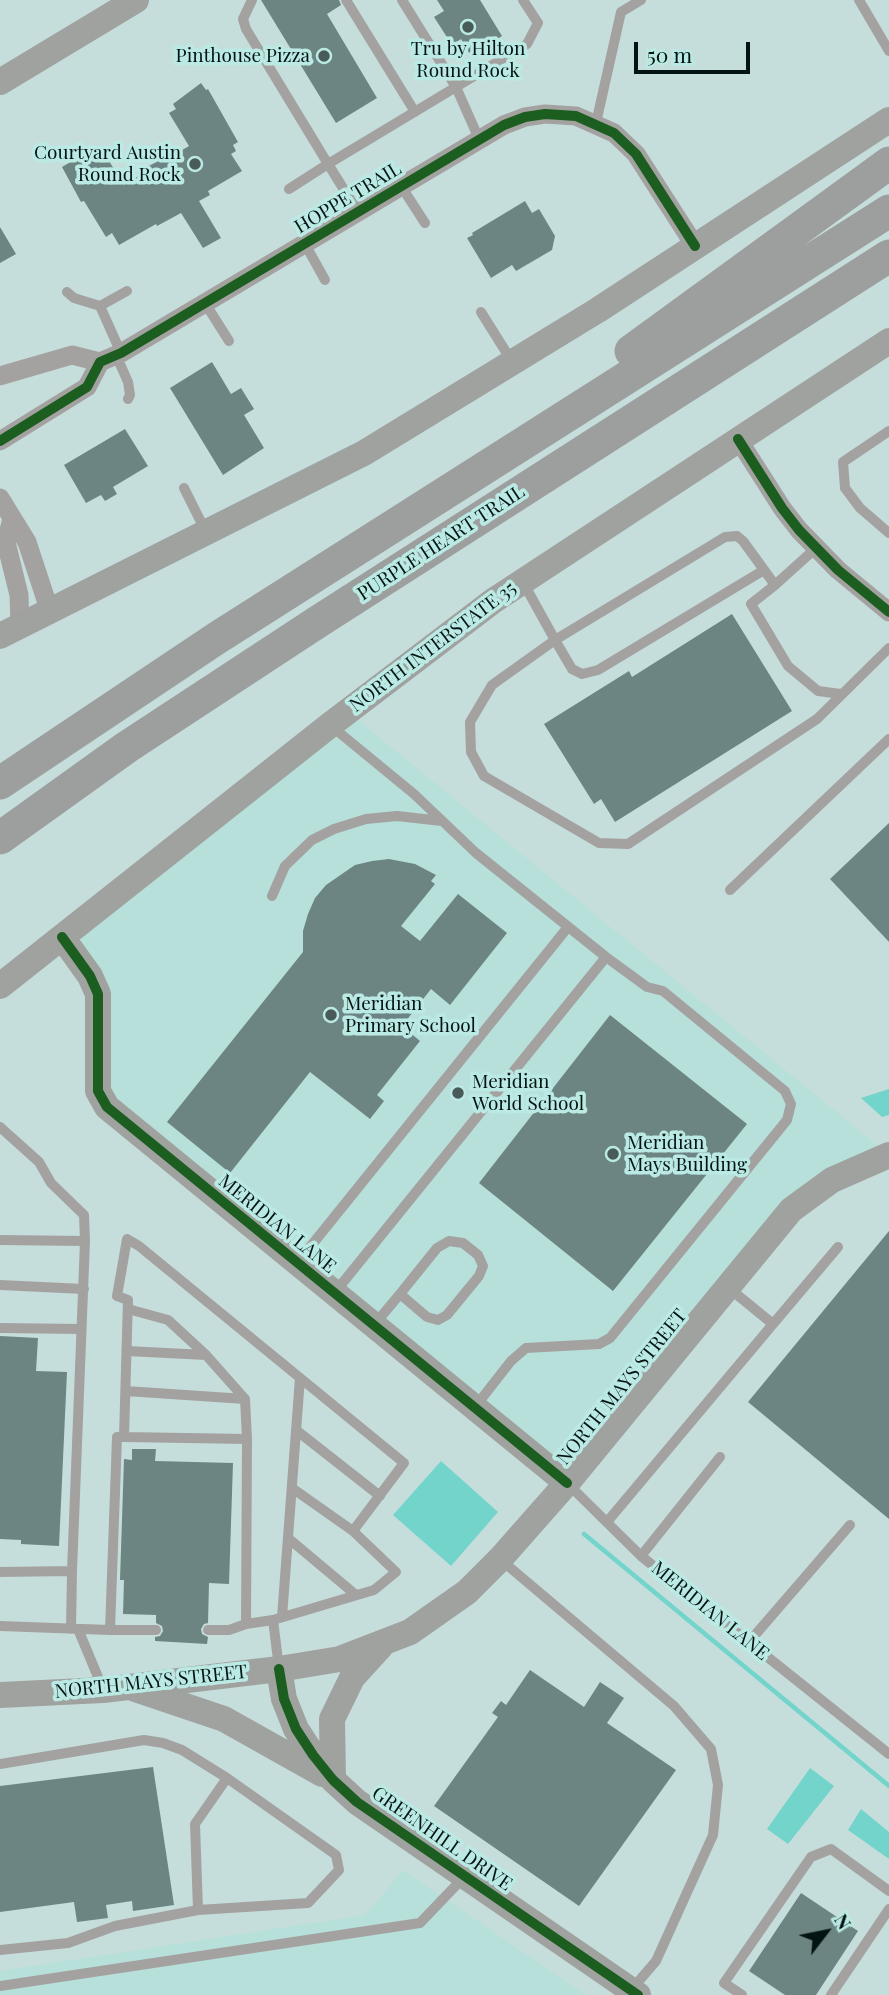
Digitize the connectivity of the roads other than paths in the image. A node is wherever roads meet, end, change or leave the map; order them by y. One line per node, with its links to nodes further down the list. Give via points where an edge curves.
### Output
1 (252, 0): 16 (lane, via 243,19 246,29)
2 (346, 0): 11 (lane)
3 (402, 0): 10 (lane)
4 (523, 0): 10 (lane, via 537,23 527,44)
5 (641, 0): 13 (lane, via 621,12)
6 (859, 0): 8 (lane)
7 (123, 3): 9 (main road)
8 (889, 51)
9 (0, 82)
10 (456, 87): 11 (lane); 14 (lane)
11 (415, 112): 16 (lane)
12 (889, 120): 23 (main road)
13 (596, 123): 14 (street, HOPPE TRAIL, via 545,114 525,117); 23 (street, HOPPE TRAIL, via 629,146)
14 (479, 139): 17 (street, HOPPE TRAIL)
15 (889, 163): 49 (highway)
16 (328, 164): 18 (lane); 20 (lane)
17 (401, 186): 20 (street, HOPPE TRAIL); 21 (lane)
18 (289, 189)
19 (889, 211): 49 (highway, PURPLE HEART TRAIL)
20 (358, 212): 22 (street, HOPPE TRAIL)
21 (425, 223)
22 (305, 244): 25 (lane); 28 (street, HOPPE TRAIL)
23 (695, 246): 34 (main road)
24 (889, 256): 60 (highway, PURPLE HEART TRAIL, via 316,623 127,747)
25 (325, 280)
26 (127, 291): 29 (lane)
27 (67, 292): 29 (lane)
28 (205, 303): 31 (lane); 33 (street, HOPPE TRAIL)
29 (100, 306): 33 (lane)
30 (481, 312): 34 (lane)
31 (229, 341)
32 (889, 341): 38 (main road, NORTH INTERSTATE 35)
33 (112, 357): 35 (street, via 72,355); 36 (lane, via 128,382); 39 (street, HOPPE TRAIL, via 87,387)
34 (513, 364): 43 (main road, via 364,453)
35 (0, 376)
36 (128, 399)
37 (889, 431): 44 (lane, via 842,462 845,488 860,509)
38 (738, 439): 45 (street, via 782,508); 47 (main road, NORTH INTERSTATE 35)
39 (0, 441)
40 (184, 488): 43 (lane)
41 (0, 498): 42 (street)
42 (12, 519): 50 (street, via 27,542); 52 (street, via 6,541 19,595)
43 (206, 532): 50 (main road)
44 (889, 533)
45 (816, 548): 48 (lane); 51 (street)
46 (764, 570): 48 (lane); 53 (lane, via 737,536 724,537); 53 (lane, via 598,670 582,674 572,669)
47 (522, 581): 53 (lane); 56 (main road, NORTH INTERSTATE 35)
48 (775, 585): 55 (lane, via 751,604 788,666 818,691)
49 (275, 603): 58 (highway, PURPLE HEART TRAIL)
50 (50, 612): 52 (main road)
51 (889, 612)
52 (10, 631)
53 (555, 640): 55 (lane, via 492,685 470,722 471,752 484,776 599,843 628,844 817,719)
54 (889, 648): 55 (lane)
55 (841, 694)
56 (330, 725): 59 (lane); 64 (main road, NORTH INTERSTATE 35)
57 (889, 739): 61 (lane)
58 (0, 783)
59 (442, 821): 62 (lane, via 397,816 334,829 312,840 285,866); 63 (lane)
60 (0, 838)
61 (730, 890)
62 (272, 896)
63 (568, 927): 65 (lane); 72 (lane)
64 (72, 929): 66 (main road, NORTH INTERSTATE 35); 72 (main road, MERIDIAN LANE, via 77,959 97,994 99,1091 107,1107)
65 (606, 957): 76 (lane); 88 (lane, via 647,987 663,991 785,1091 791,1104 787,1120 610,1338 599,1344 526,1348)
66 (0, 986)
67 (0, 1127): 70 (lane, via 39,1162 51,1183 84,1215)
68 (889, 1155): 74 (main road, NORTH MAYS STREET, via 854,1168 811,1194 774,1229)
69 (0, 1240): 70 (lane)
70 (85, 1241): 75 (lane)
71 (838, 1247): 79 (lane)
72 (298, 1263): 76 (main road, MERIDIAN LANE)
73 (0, 1285): 75 (lane)
74 (727, 1286): 79 (lane); 94 (main road, NORTH MAYS STREET)
75 (84, 1289): 82 (lane)
76 (334, 1293): 80 (main road, MERIDIAN LANE)
77 (400, 1294): 77 (lane, via 437,1248 449,1241 463,1243 483,1266 447,1315 438,1320 427,1317); 80 (lane)
78 (128, 1309): 83 (lane); 84 (lane, via 168,1320); 85 (lane, via 128,1300 117,1296 127,1239)
79 (773, 1324): 99 (lane)
80 (374, 1326): 88 (main road, MERIDIAN LANE)
81 (0, 1328): 82 (lane)
82 (81, 1329): 105 (lane)
83 (127, 1351): 84 (lane); 86 (lane)
84 (206, 1355): 87 (lane)
85 (300, 1378): 89 (lane); 97 (lane, via 404,1463)
86 (126, 1391): 87 (lane); 90 (lane)
87 (245, 1398): 91 (lane)
88 (475, 1408): 93 (main road, MERIDIAN LANE)
89 (296, 1430): 96 (lane); 97 (lane)
90 (124, 1437): 91 (lane); 112 (lane, via 117,1437)
91 (247, 1439): 109 (lane)
92 (720, 1457): 103 (lane)
93 (540, 1459): 94 (main road, via 566,1464); 95 (main road, MERIDIAN LANE); 98 (main road)
94 (586, 1460): 95 (main road, NORTH MAYS STREET)
95 (567, 1483): 98 (main road, NORTH MAYS STREET); 99 (lane, MERIDIAN LANE)
96 (292, 1488): 101 (lane); 102 (lane)
97 (380, 1496): 101 (lane)
98 (546, 1504): 104 (main road, NORTH MAYS STREET)
99 (607, 1522): 103 (lane, MERIDIAN LANE)
100 (850, 1525): 116 (lane)
101 (353, 1531): 107 (lane, via 396,1572 374,1590)
102 (288, 1538): 107 (lane); 108 (lane)
103 (641, 1556): 116 (lane, MERIDIAN LANE)
104 (500, 1559): 115 (main road, NORTH MAYS STREET, via 467,1592 410,1632); 130 (lane, via 674,1706 711,1749 718,1785 713,1835 656,1961)
105 (72, 1571): 106 (lane); 111 (lane)
106 (0, 1572)
107 (356, 1595): 108 (lane)
108 (277, 1618): 109 (lane); 117 (lane)
109 (246, 1623): 114 (lane, via 229,1630)
110 (0, 1626): 111 (lane)
111 (75, 1629): 112 (lane); 118 (lane)
112 (110, 1630): 113 (lane)
113 (156, 1630)
114 (208, 1630)
115 (384, 1642): 117 (main road, NORTH MAYS STREET, via 340,1659); 123 (main road, via 352,1678 332,1719)
116 (749, 1642): 120 (lane, MERIDIAN LANE)
117 (279, 1669): 118 (main road, NORTH MAYS STREET); 123 (main road, GREENHILL DRIVE, via 284,1699 296,1728)
118 (115, 1688): 119 (main road, NORTH MAYS STREET); 123 (main road, via 224,1718)
119 (0, 1695)
120 (889, 1754)
121 (0, 1764): 122 (lane, via 144,1740 183,1750)
122 (227, 1779): 127 (lane, via 195,1824); 127 (lane, via 336,1855 339,1870 308,1903)
123 (333, 1780): 124 (main road, GREENHILL DRIVE)
124 (465, 1876): 129 (lane, via 420,1923); 130 (main road, GREENHILL DRIVE)
125 (889, 1891): 131 (lane, via 831,1849 811,1857 724,1983)
126 (889, 1909): 132 (lane)
127 (198, 1910): 128 (lane, via 115,1926 68,1943)
128 (0, 1950)
129 (0, 1986)
130 (632, 1993)
131 (742, 1995)
132 (831, 1995)

